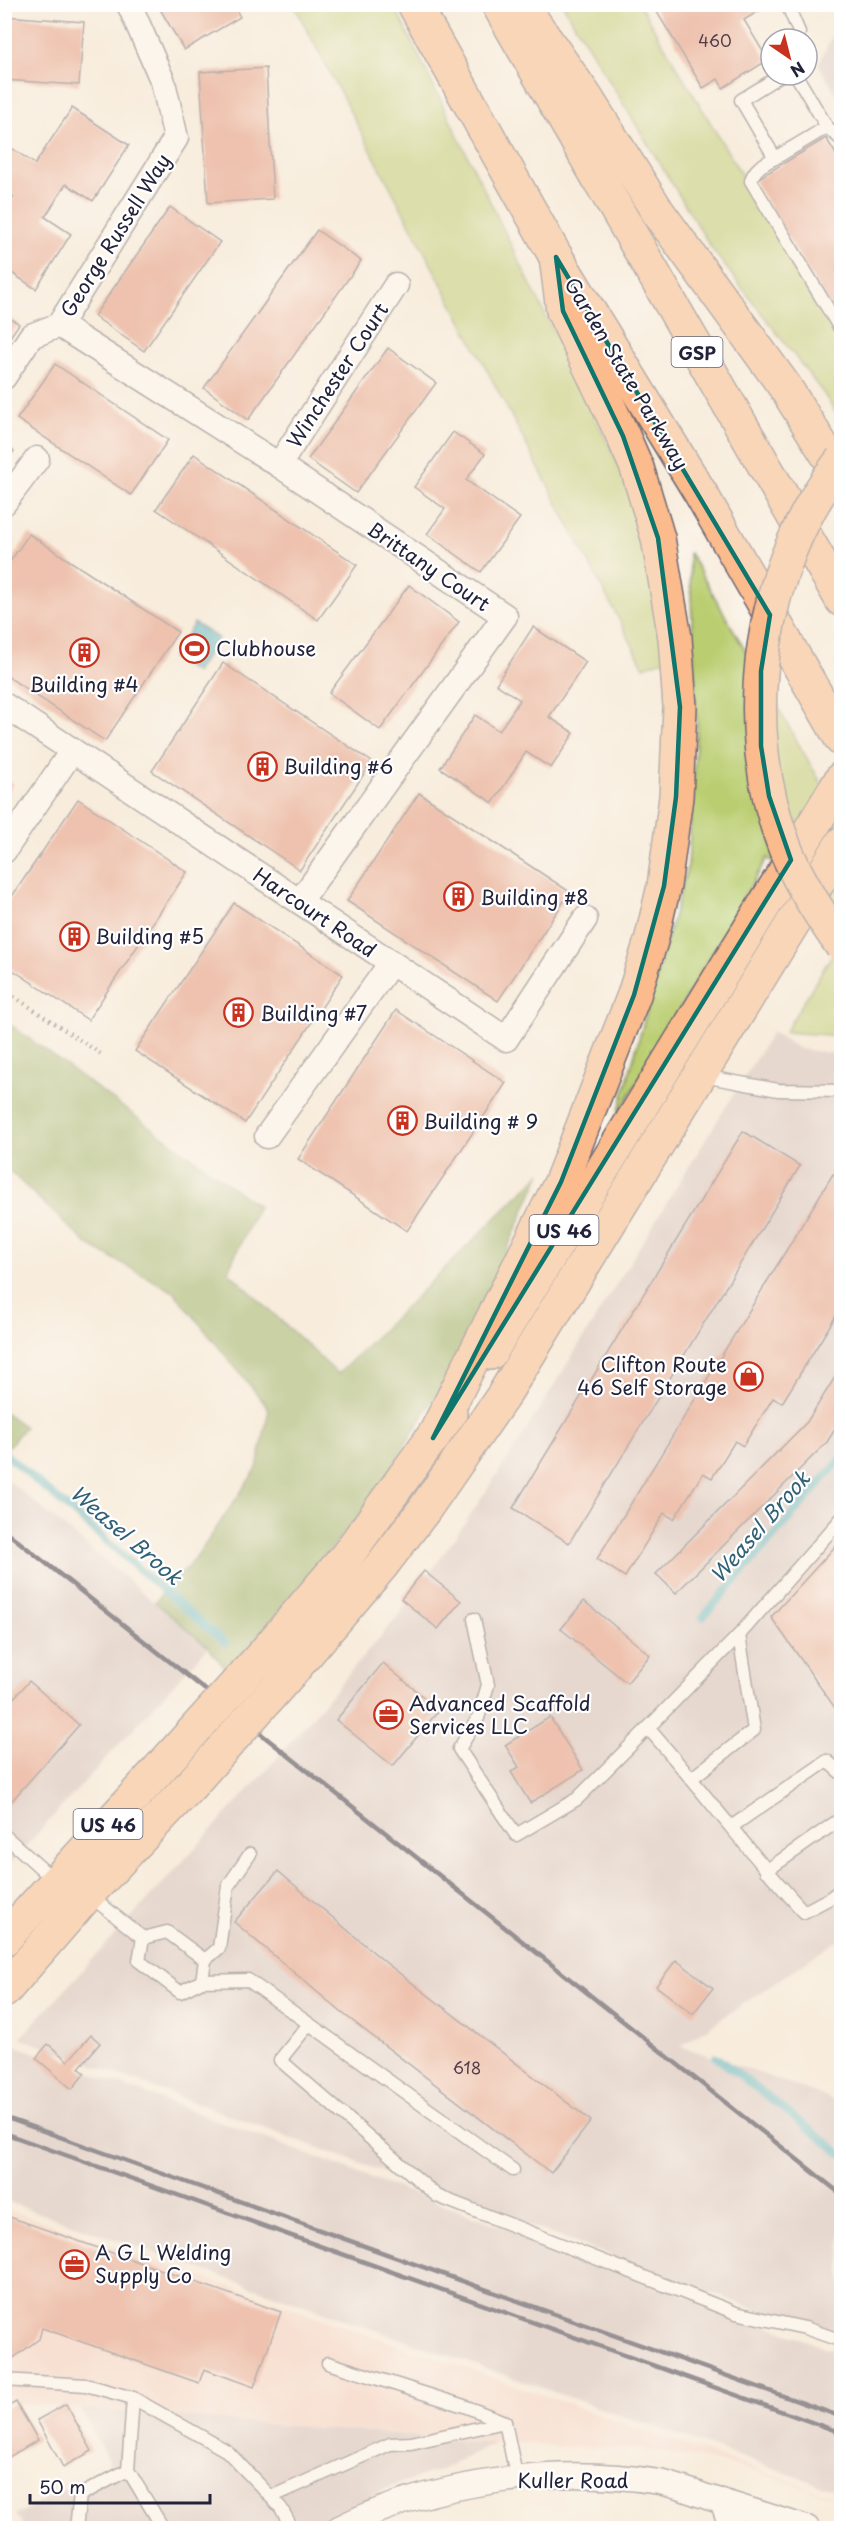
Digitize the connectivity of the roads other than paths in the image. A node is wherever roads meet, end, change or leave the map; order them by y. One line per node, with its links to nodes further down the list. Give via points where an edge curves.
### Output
1 (129, 4): 14 (street, George Russell Way, via 163,82 176,138)
2 (414, 4): 12 (highway, Garden State Parkway)
3 (498, 4): 22 (highway, GSP)
4 (521, 4): 20 (highway, via 658,212 785,387)
5 (787, 4): 6 (lane)
6 (797, 27)
7 (762, 87): 11 (lane, via 741,100)
8 (803, 87): 9 (lane)
9 (827, 127): 10 (lane); 11 (lane)
10 (842, 140)
11 (775, 158): 15 (lane, via 760,166 751,181)
12 (556, 256): 23 (highway, Garden State Parkway, via 701,494); 38 (highway, via 563,311 624,436 658,538 675,638 679,696 676,797 664,886 634,995 561,1182)
13 (396, 285): 19 (street, Winchester Court)
14 (59, 325): 16 (street, George Russell Way, via 31,336); 19 (street, Brittany Court)
15 (842, 332)
16 (4, 377)
17 (37, 459): 21 (street)
18 (842, 460): 33 (highway, bridge, via 816,499 784,565 766,635 759,708 764,771 782,838 811,900)
19 (279, 465): 31 (street, Brittany Court, via 505,616)
20 (842, 478)
21 (4, 503)
22 (842, 600)
23 (816, 695): 25 (highway); 26 (highway, Garden State Parkway)
24 (4, 705): 27 (street, Harcourt Road)
25 (842, 731)
26 (842, 740)
27 (72, 751): 30 (street); 31 (street, Harcourt Road)
28 (838, 784): 38 (highway, US 46)
29 (842, 843): 35 (highway, US 46)
30 (4, 851)
31 (300, 901): 34 (street, Harcourt Road)
32 (585, 919): 34 (street, Harcourt Road, via 506,1039)
33 (842, 946)
34 (391, 963): 37 (street)
35 (699, 1075): 36 (lane, via 778,1090); 52 (highway, US 46, bridge, via 503,1396 382,1565 188,1788)
36 (842, 1091)
37 (267, 1136)
38 (434, 1438): 50 (highway, US 46, bridge, via 346,1557 266,1651)
39 (842, 1518): 41 (lane)
40 (474, 1619): 42 (lane, via 488,1685 478,1718 459,1749 516,1835 577,1799)
41 (739, 1635): 42 (lane); 44 (lane, via 754,1730)
42 (648, 1728): 44 (lane)
43 (842, 1774): 46 (lane, via 827,1761)
44 (692, 1778): 46 (lane)
45 (842, 1818): 49 (lane)
46 (731, 1827): 49 (lane)
47 (4, 1835): 50 (lane)
48 (250, 1854): 55 (lane, via 228,1886 219,1948)
49 (766, 1871): 51 (lane, via 804,1912)
50 (55, 1881): 54 (highway, US 46)
51 (842, 1889)
52 (88, 1894): 53 (lane); 57 (highway, US 46)
53 (143, 1938): 55 (lane, via 168,1932); 56 (lane, via 139,1961 180,1992)
54 (4, 1939)
55 (205, 1960): 56 (lane)
56 (202, 1981): 58 (lane, via 248,1980)
57 (4, 1991)
58 (309, 2024): 59 (lane); 60 (lane, via 280,2060 437,2196 736,2313 805,2328)
59 (513, 2170)
60 (842, 2341)
61 (328, 2363): 64 (lane)
62 (4, 2380): 63 (lane, via 86,2385)
63 (133, 2398): 65 (lane); 67 (lane, via 227,2451)
64 (505, 2422): 66 (lane); 67 (lane, via 390,2444)
65 (128, 2470): 69 (lane, via 81,2495); 70 (lane)
66 (517, 2480): 68 (street, Kuller Road, via 597,2476 661,2482); 72 (street, Kuller Road, via 462,2486 398,2503)
67 (271, 2498): 71 (lane)
68 (722, 2501): 73 (street); 74 (street, Kuller Road)
69 (76, 2529)
70 (163, 2529)
71 (292, 2529)
72 (339, 2529)
73 (732, 2529)
74 (807, 2529)

